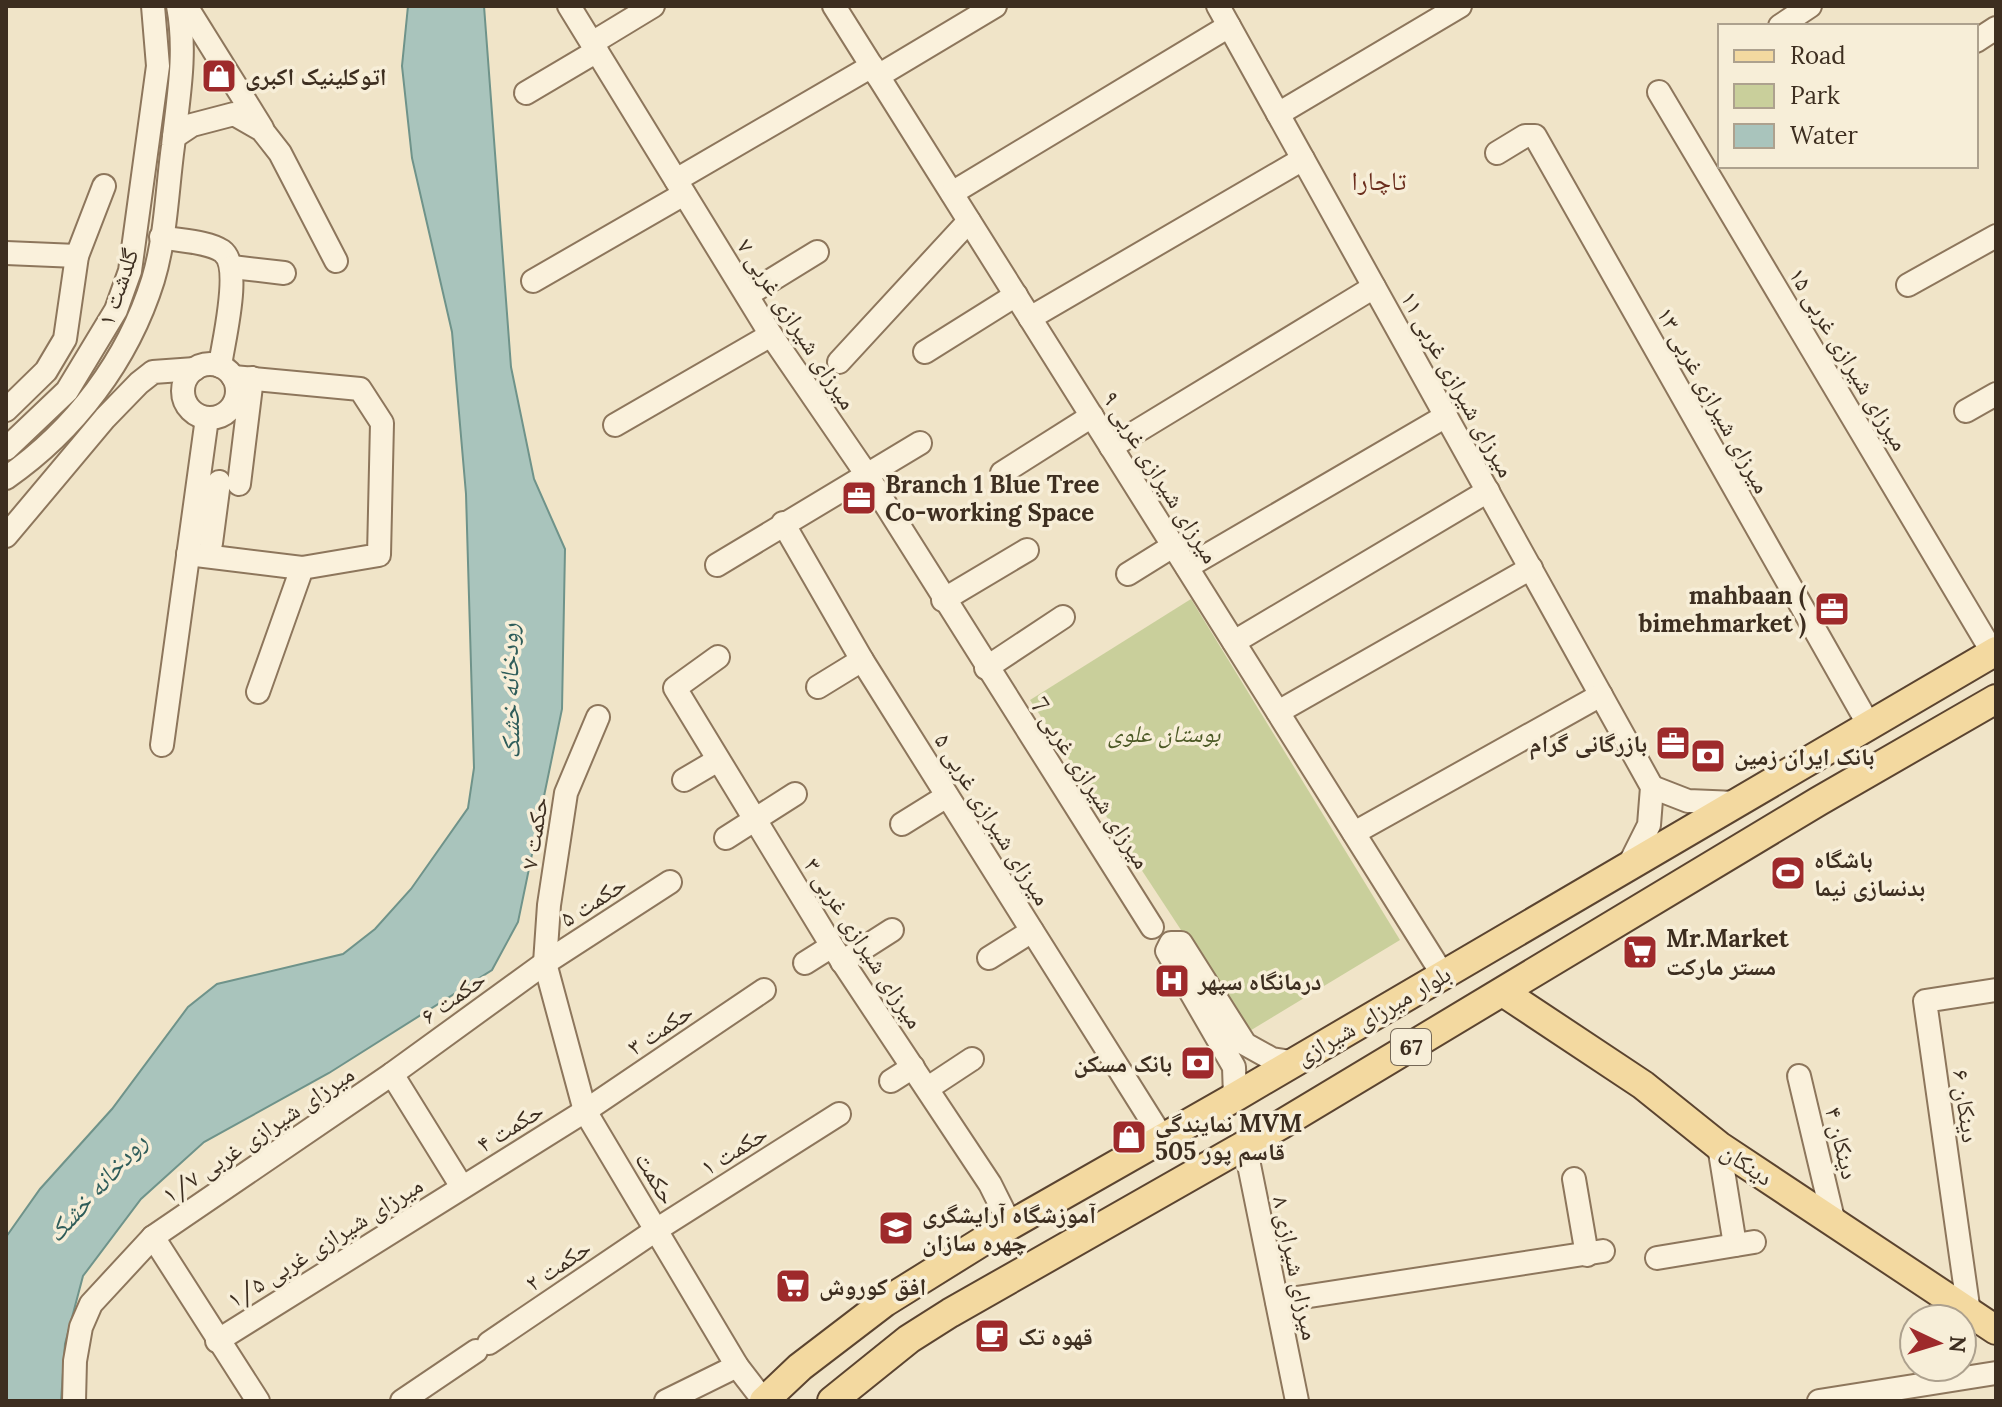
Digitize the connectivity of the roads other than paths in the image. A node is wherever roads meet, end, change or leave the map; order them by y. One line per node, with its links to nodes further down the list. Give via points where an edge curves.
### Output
1 (153, 6): 56 (street, گلدشت ۱, via 158,66 130,271 116,310 67,391)
2 (178, 6): 21 (street, گلدشت ۱, via 182,68)
3 (186, 6): 20 (street)
4 (569, 6): 15 (street, ۷ میرزای شیرازی غربی)
5 (653, 6): 15 (street)
6 (834, 6): 16 (street, میرزای شیرازی غربی ۹)
7 (995, 6): 16 (street)
8 (1218, 6): 12 (street, میرزای شیرازی غربی ۱۱)
9 (1460, 6): 19 (street)
10 (1810, 6): 11 (street)
11 (1783, 24)
12 (1229, 26): 19 (street, میرزای شیرازی غربی ۱۱); 26 (street)
13 (1996, 28): 14 (street)
14 (1978, 40)
15 (595, 47): 18 (street); 25 (street, ۷ میرزای شیرازی غربی)
16 (875, 71): 25 (street, via 769,126); 26 (street, میرزای شیرازی غربی ۹)
17 (1659, 92): 76 (street, ۱۵ میرزای شیرازی غربی)
18 (526, 93)
19 (1278, 114): 23 (street, میرزای شیرازی غربی ۱۱)
20 (264, 133): 21 (street, via 234,114 192,125); 33 (street, via 280,153)
21 (174, 137): 29 (street, گلدشت ۱)
22 (1497, 153): 86 (street, ۱۳ میرزای شیرازی غربی, via 1525,136 1535,136)
23 (1303, 159): 38 (street, میرزای شیرازی غربی ۱۱); 41 (street)
24 (104, 186): 32 (street)
25 (680, 187): 36 (street); 39 (street, ۷ میرزای شیرازی غربی)
26 (952, 193): 27 (street, میرزای شیرازی غربی ۹)
27 (969, 221): 40 (street, میرزای شیرازی غربی ۹); 44 (street)
28 (1996, 236): 37 (street)
29 (161, 237): 34 (street, via 222,251); 59 (street, گلدشت ۱, via 138,320 113,367 86,406)
30 (817, 252): 39 (street)
31 (6, 253): 32 (street)
32 (77, 256): 48 (street, via 65,339 46,371)
33 (336, 261)
34 (232, 267): 35 (street); 46 (street)
35 (284, 273)
36 (533, 281)
37 (1908, 285)
38 (1374, 287): 51 (street, میرزای شیرازی غربی ۱۱); 55 (street)
39 (747, 295): 42 (street, ۷ میرزای شیرازی غربی)
40 (1016, 295): 41 (street, میرزای شیرازی غربی ۹); 43 (street)
41 (1030, 318): 50 (street, میرزای شیرازی غربی ۹)
42 (771, 335): 53 (street); 58 (street, ۷ میرزای شیرازی غربی)
43 (925, 352)
44 (839, 362)
45 (195, 369): 46 (street); 52 (street, via 185,383 186,402); 63 (street, via 153,372 139,383)
46 (235, 374): 52 (street, via 237,393 230,409); 60 (street); 70 (street, via 360,389 382,423 379,555)
47 (1996, 394): 49 (street)
48 (6, 410)
49 (1966, 411)
50 (1092, 416): 55 (street, میرزای شیرازی غربی ۹); 57 (street)
51 (1446, 416): 61 (street, میرزای شیرازی غربی ۱۱); 69 (street)
52 (207, 418): 60 (street)
53 (615, 425)
54 (920, 443): 58 (street)
55 (1111, 447): 65 (street, میرزای شیرازی غربی ۹)
56 (6, 449)
57 (1002, 473)
58 (867, 475): 62 (street); 73 (street, ۷ میرزای شیرازی غربی)
59 (6, 478)
60 (227, 483): 64 (street); 67 (street)
61 (1488, 491): 71 (street, میرزای شیرازی غربی ۱۱); 75 (street)
62 (783, 523): 68 (street); 78 (street, ۵ میرزای شیرازی غربی)
63 (6, 536)
64 (211, 543)
65 (1173, 546): 69 (street, میرزای شیرازی غربی ۹); 72 (street)
66 (1027, 550): 73 (street)
67 (188, 554): 70 (street); 87 (street)
68 (717, 565)
69 (1187, 567): 75 (street, میرزای شیرازی غربی ۹)
70 (302, 568): 81 (street)
71 (1531, 568): 82 (street, میرزای شیرازی غربی ۱۱); 84 (street)
72 (1128, 574)
73 (943, 600): 79 (street, ۷ میرزای شیرازی غربی)
74 (1063, 617): 79 (street)
75 (1234, 642): 84 (street, میرزای شیرازی غربی ۹)
76 (1994, 652): 86 (main road, بلوار میرزای شیرازی / 67)
77 (718, 657): 88 (street, ۳ میرزای شیرازی غربی, via 675,688)
78 (862, 660): 80 (street); 92 (street, ۵ میرزای شیرازی غربی)
79 (986, 668): 100 (street, میرزای شیرازی غربی 7)
80 (818, 687)
81 (258, 692)
82 (1601, 695): 90 (street, میرزای شیرازی غربی ۱۱); 96 (street)
83 (1996, 699): 110 (main road, بلوار میرزای شیرازی / 67)
84 (1278, 712): 96 (street, میرزای شیرازی غربی ۹)
85 (598, 717): 105 (street, ۷ حکمت, via 566,793)
86 (1870, 727): 93 (main road, بلوار میرزای شیرازی / 67)
87 (162, 745)
88 (718, 760): 89 (street); 94 (street, ۳ میرزای شیرازی غربی)
89 (684, 780)
90 (1652, 787): 93 (street, via 1688,801); 98 (street, via 1649,825)
91 (795, 794): 94 (street)
92 (947, 796): 95 (street); 102 (street, ۵ میرزای شیرازی غربی)
93 (1739, 803): 98 (main road, بلوار میرزای شیرازی / 67)
94 (756, 819): 97 (street); 103 (street, ۳ میرزای شیرازی غربی)
95 (902, 824)
96 (1354, 833): 107 (street, میرزای شیرازی غربی ۹)
97 (726, 838)
98 (1627, 868): 107 (main road, بلوار میرزای شیرازی / 67)
99 (670, 882): 105 (street, ۵ حکمت)
100 (1152, 927)
101 (892, 930): 103 (street)
102 (1032, 931): 104 (street); 121 (street, ۵ میرزای شیرازی غربی)
103 (837, 954): 106 (street); 113 (street, ۳ میرزای شیرازی غربی)
104 (989, 958)
105 (545, 963): 114 (street, ۶ حکمت); 119 (street, حکمت)
106 (805, 963)
107 (1443, 975): 112 (main road, بلوار میرزای شیرازی / 67)
108 (764, 990): 119 (street, ۳ حکمت)
109 (1996, 990): 133 (street, دینکان ۶, via 1925,1001)
110 (1503, 992): 122 (main road, بلوار میرزای شیرازی / 67); 123 (main road, دینکان, via 1643,1085)
111 (972, 1059): 117 (street)
112 (1291, 1062): 118 (main road, بلوار میرزای شیرازی / 67); 118 (street, via 1272,1059 1245,1044 1181,943 1171,943 1167,951 1234,1067)
113 (913, 1067): 116 (street); 117 (street, ۳ میرزای شیرازی غربی)
114 (392, 1074): 125 (street); 129 (street, ۱/۷ میرزای شیرازی غربی)
115 (1799, 1076): 126 (street, دینکان ۴)
116 (891, 1081)
117 (928, 1088): 127 (street, ۳ میرزای شیرازی غربی)
118 (1235, 1097): 121 (main road, بلوار میرزای شیرازی / 67)
119 (585, 1111): 125 (street, ۴ حکمت); 128 (street, حکمت)
120 (839, 1114): 128 (street, ۱ حکمت)
121 (1163, 1139): 127 (main road, بلوار میرزای شیرازی / 67)
122 (1245, 1145): 131 (street, ۸ میرزای شیرازی); 144 (main road, بلوار میرزای شیرازی / 67, via 950,1313)
123 (1719, 1146): 126 (main road, دینکان); 130 (street, via 1744,1244)
124 (1574, 1179): 131 (street, via 1595,1253)
125 (462, 1187): 136 (street, ۱/۵ میرزای شیرازی غربی)
126 (1834, 1223): 132 (main road, دینکان)
127 (1011, 1226): 143 (main road, بلوار میرزای شیرازی / 67, via 885,1302)
128 (656, 1230): 137 (street, حکمت); 141 (street, ۲ حکمت)
129 (153, 1237): 136 (street); 140 (street, ۱/۷ میرزای شیرازی غربی, via 91,1304 75,1361)
130 (1657, 1258)
131 (1277, 1301): 145 (street, ۸ میرزای شیرازی)
132 (1954, 1303)
133 (1968, 1303)
134 (1978, 1319): 135 (main road, دینکان)
135 (1996, 1330)
136 (217, 1341): 139 (street)
137 (737, 1366): 142 (street); 143 (street, حکمت)
138 (1996, 1373): 146 (street)
139 (246, 1397)
140 (74, 1401)
141 (402, 1401)
142 (666, 1401)
143 (764, 1401)
144 (832, 1401)
145 (1297, 1401)
146 (1819, 1401)

